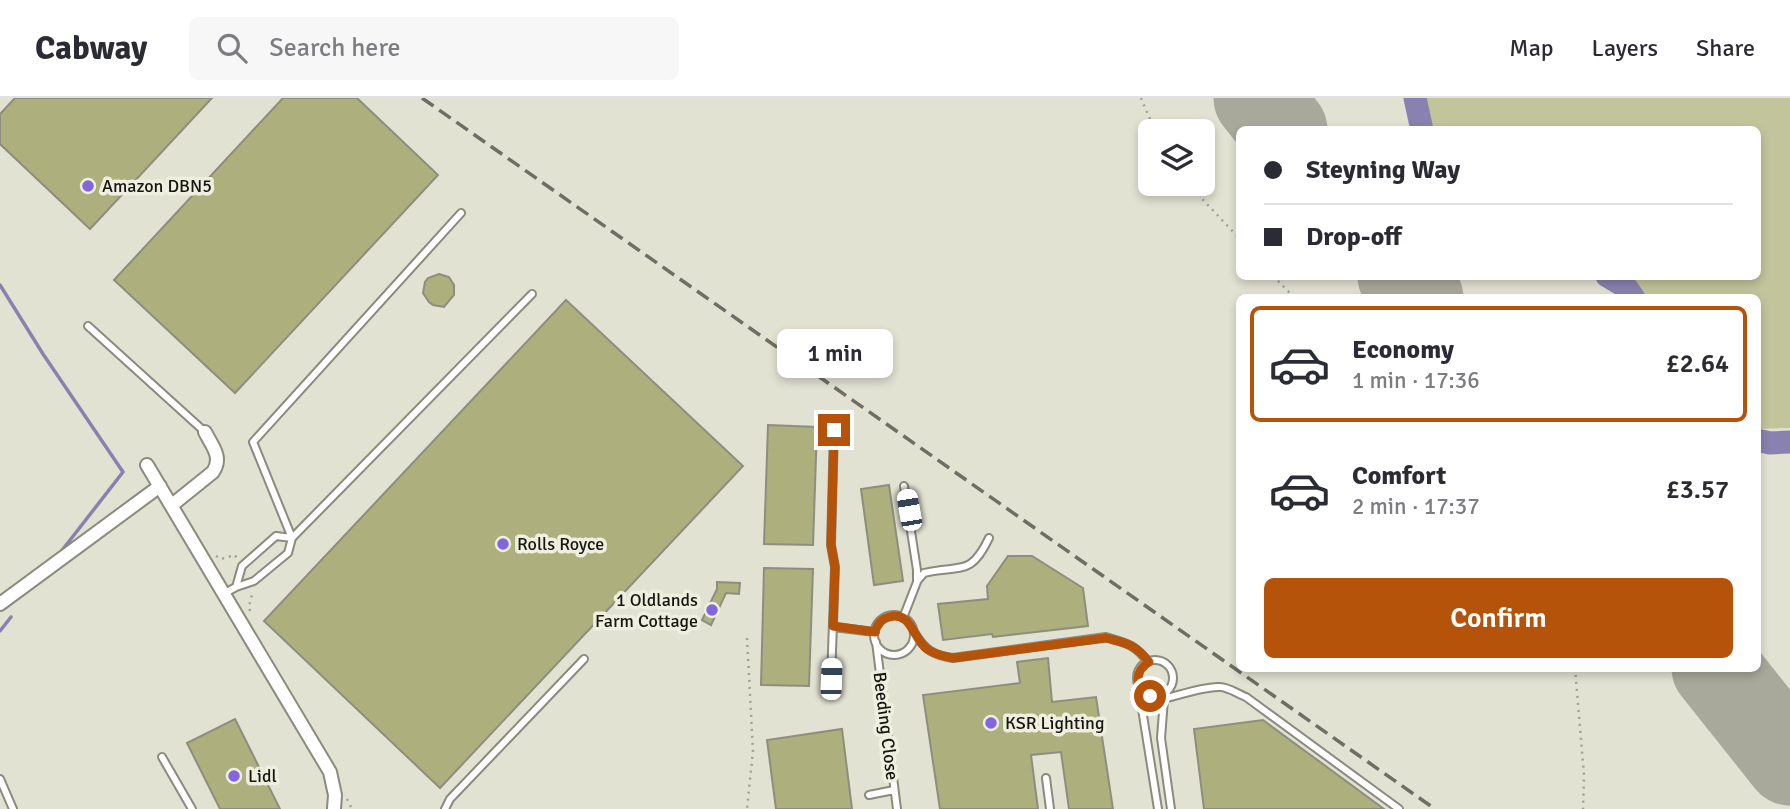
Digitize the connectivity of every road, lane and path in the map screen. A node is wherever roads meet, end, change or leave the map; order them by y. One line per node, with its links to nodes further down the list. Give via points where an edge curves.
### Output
1 (1141, 98): 2 (path)
2 (1150, 119)
3 (1199, 196): 5 (path)
4 (461, 213): 16 (lane, via 253,442)
5 (1236, 235)
6 (1277, 280): 8 (path)
7 (532, 294): 16 (lane)
8 (1291, 294)
9 (88, 326): 11 (lane)
10 (834, 430): 22 (lane)
11 (205, 432): 15 (street, via 217,465)
12 (147, 465): 14 (street)
13 (904, 485): 18 (lane)
14 (160, 486): 15 (street); 20 (street)
15 (172, 505): 19 (street)
16 (292, 538): 19 (lane, via 288,553 254,581); 19 (lane, via 276,536 242,566)
17 (989, 538): 18 (lane, via 977,560 968,566 924,573)
18 (917, 582): 21 (lane)
19 (230, 590): 40 (street, via 330,772)
20 (0, 604)
21 (903, 618): 23 (lane, via 885,618); 24 (lane)
22 (833, 626): 23 (lane); 30 (lane)
23 (875, 632): 26 (lane)
24 (914, 632): 26 (lane, via 908,650 896,655 884,652); 28 (lane, via 930,651 953,658 1106,638 1130,644)
25 (747, 638): 42 (path, via 753,751)
26 (876, 642): 36 (lane, Beeding Close)
27 (583, 659): 41 (lane)
28 (1149, 662): 31 (lane, via 1140,668); 32 (lane, via 1164,663 1171,671 1172,682)
29 (1575, 672): 48 (path)
30 (831, 679)
31 (1138, 684): 32 (lane, via 1150,696); 45 (lane)
32 (1163, 697): 46 (lane, via 1161,738); 47 (lane, via 1220,687 1240,694)
33 (162, 757): 39 (lane)
34 (1046, 778): 44 (lane)
35 (0, 779): 38 (lane)
36 (894, 790): 37 (lane); 43 (lane, Beeding Close)
37 (869, 795)
38 (13, 809)
39 (192, 809)
40 (334, 809)
41 (445, 809)
42 (747, 809)
43 (897, 809)
44 (1050, 809)
45 (1157, 809)
46 (1171, 809)
47 (1399, 809)
48 (1583, 809)

